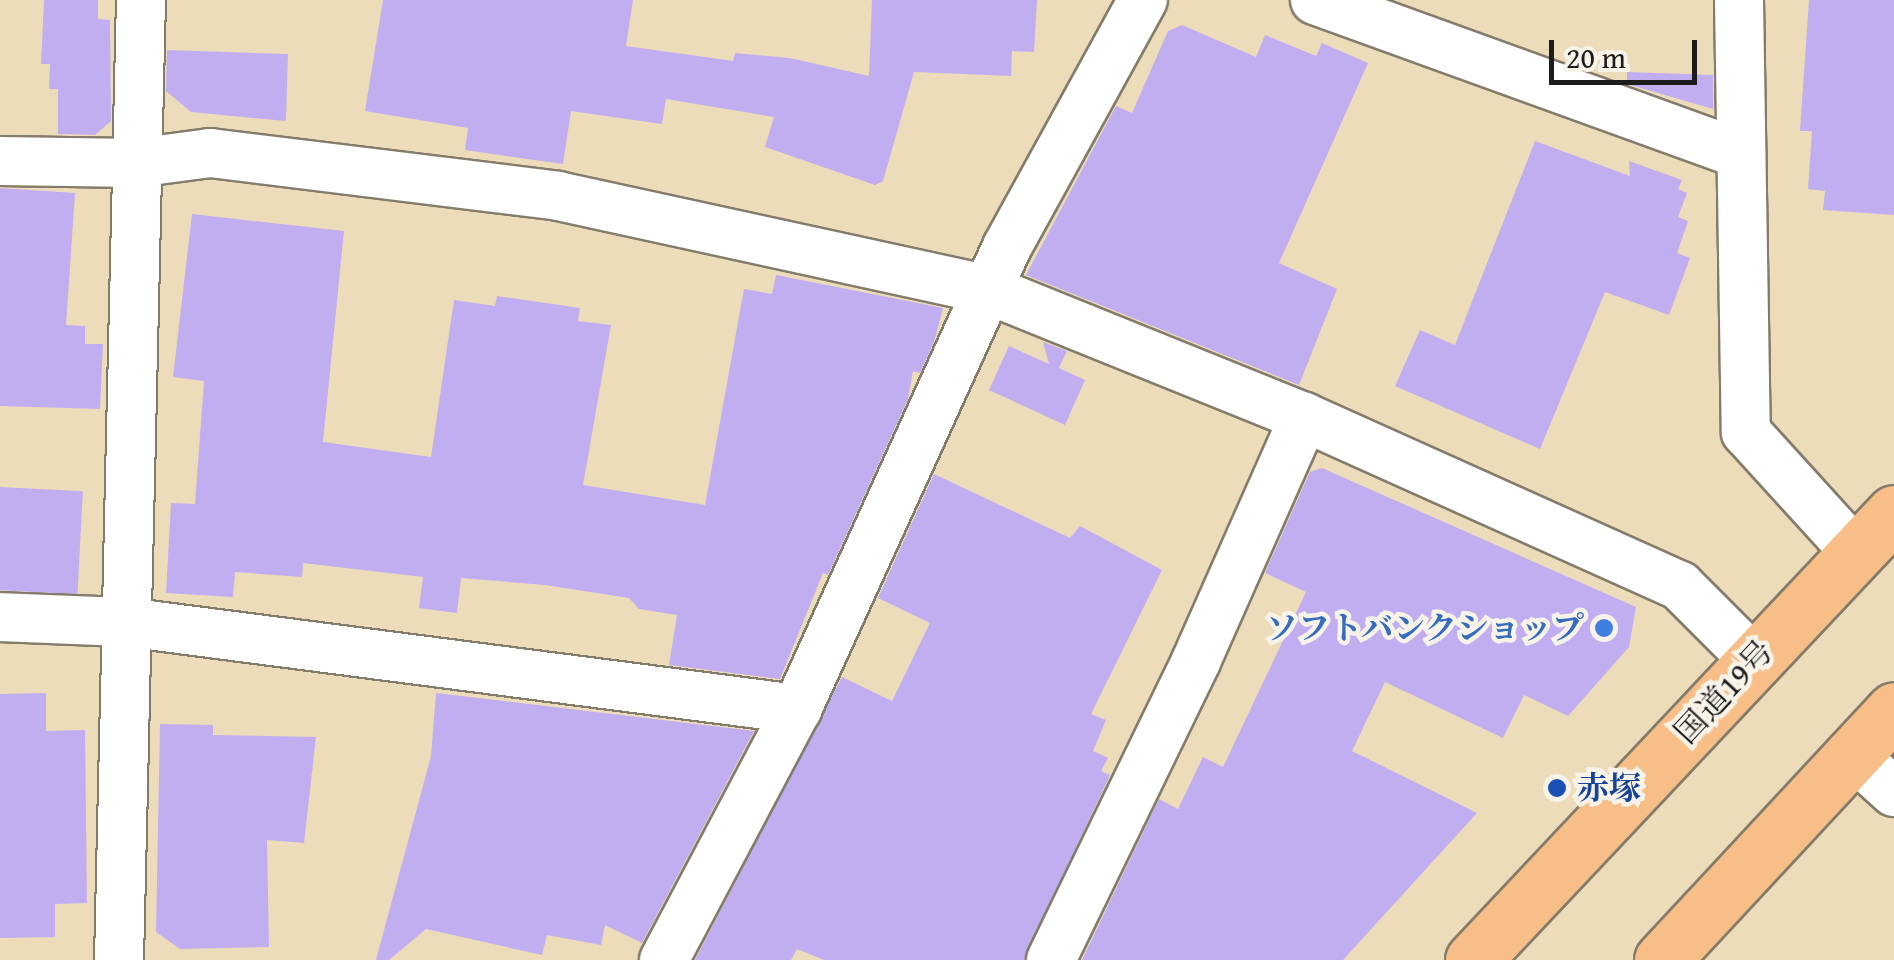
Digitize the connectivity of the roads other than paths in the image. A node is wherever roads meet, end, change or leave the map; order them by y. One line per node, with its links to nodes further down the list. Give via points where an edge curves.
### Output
1 (141, 0): 7 (street)
2 (1143, 0): 8 (street)
3 (1314, 0): 5 (street)
4 (1739, 0): 5 (street)
5 (1741, 154): 11 (street, via 1746,432)
6 (0, 161): 7 (street)
7 (135, 163): 8 (street, via 210,152 558,196); 13 (street)
8 (989, 290): 9 (street); 15 (street)
9 (1304, 418): 14 (street, via 1680,586); 21 (street)
10 (1894, 513): 11 (highway, 国道19号)
11 (1856, 553): 14 (highway, 国道19号)
12 (0, 617): 13 (street)
13 (125, 622): 15 (street); 19 (street)
14 (1754, 660): 22 (highway, 国道19号)
15 (798, 710): 20 (street)
16 (1894, 710): 17 (highway)
17 (1852, 754): 18 (street); 23 (highway)
18 (1894, 792)
19 (119, 960)
20 (664, 960)
21 (1051, 960)
22 (1472, 960)
23 (1662, 960)

